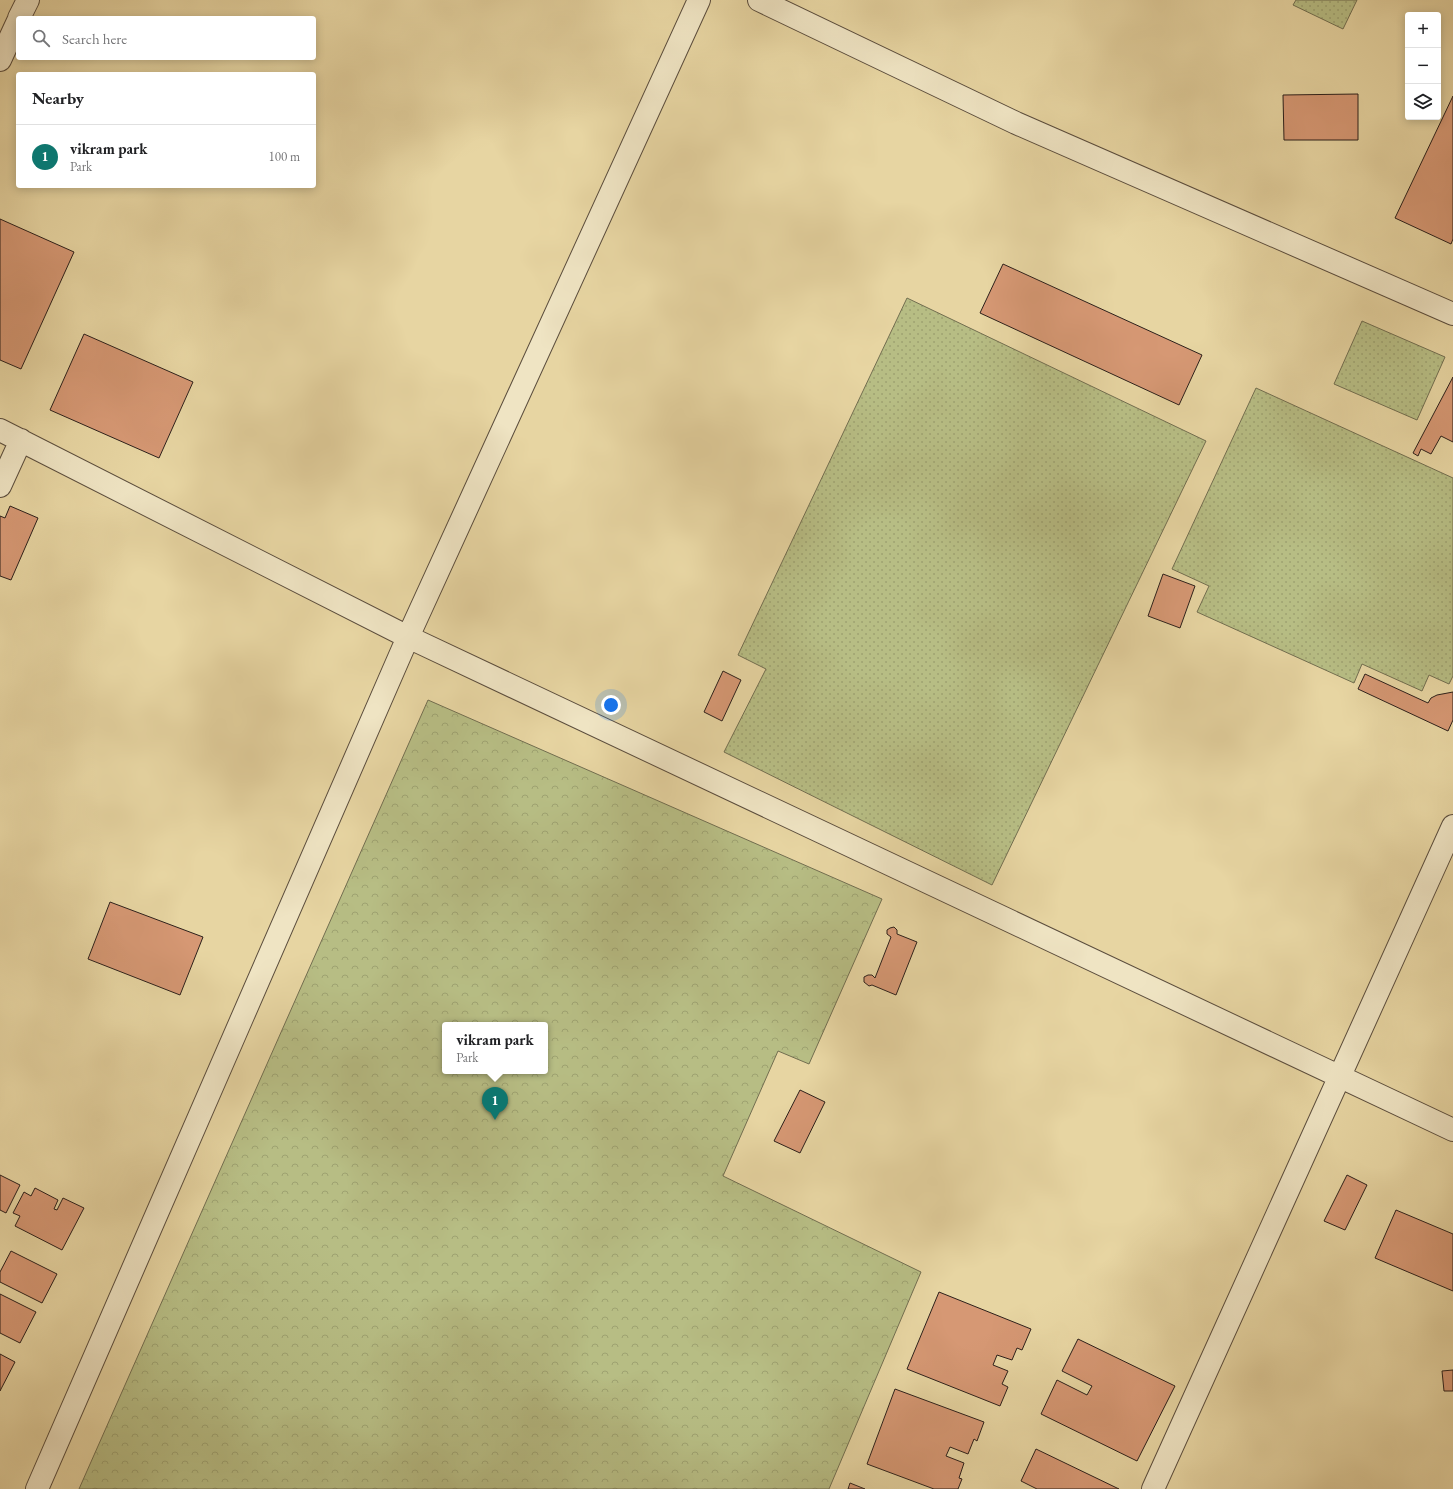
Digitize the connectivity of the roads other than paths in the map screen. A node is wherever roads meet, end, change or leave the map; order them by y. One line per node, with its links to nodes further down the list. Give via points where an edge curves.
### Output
1 (28, 0): 4 (street)
2 (699, 0): 11 (street)
3 (759, 0): 7 (street, via 1016,123)
4 (20, 16)
5 (16, 25): 6 (street)
6 (0, 60)
7 (1453, 314)
8 (0, 430): 9 (street)
9 (21, 440): 10 (street); 11 (street)
10 (0, 486)
11 (408, 636): 13 (street); 15 (street)
12 (1453, 826): 13 (street)
13 (1339, 1077): 14 (street); 16 (street)
14 (1453, 1130)
15 (36, 1489)
16 (1154, 1489)

